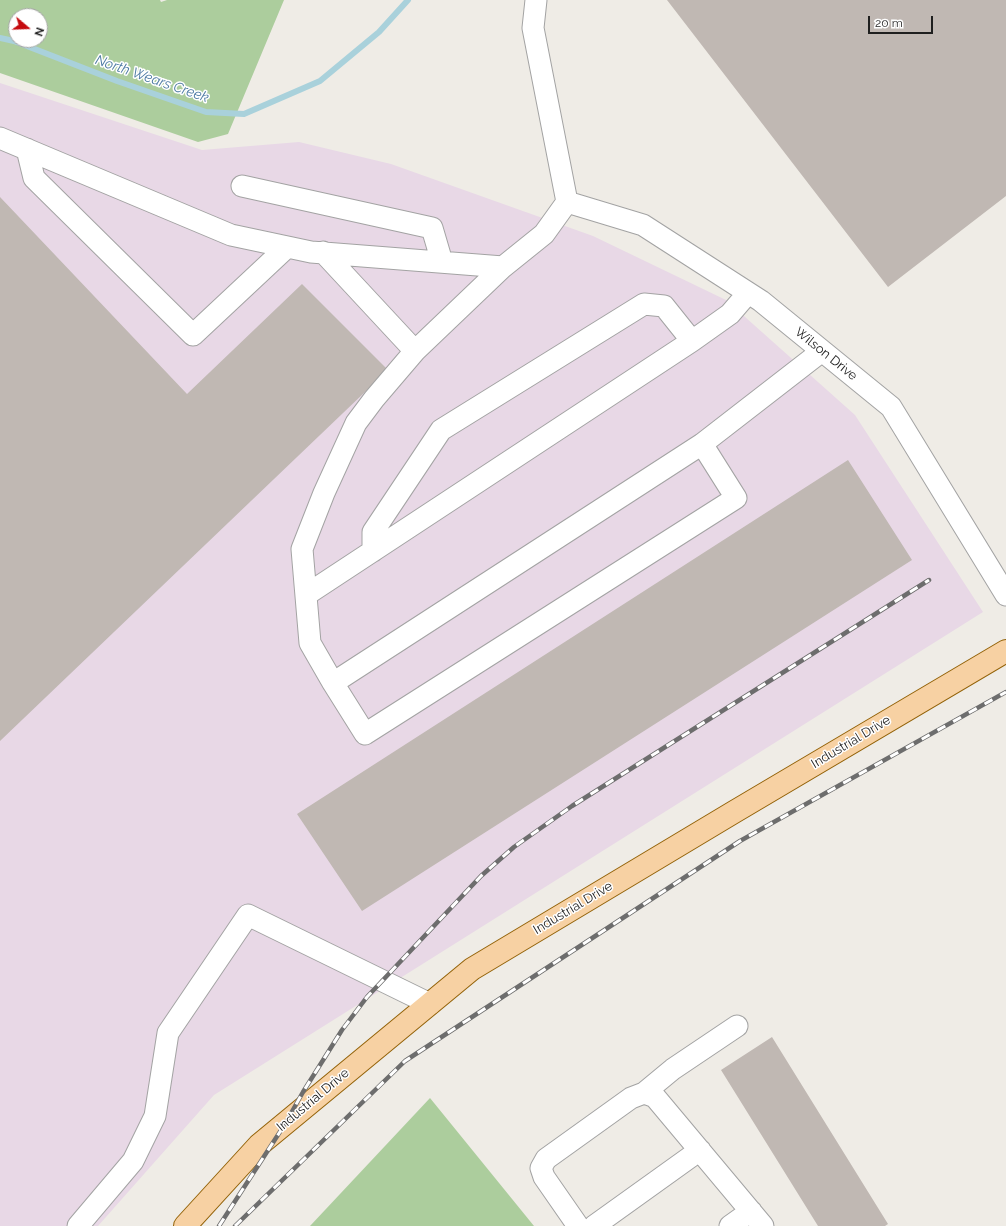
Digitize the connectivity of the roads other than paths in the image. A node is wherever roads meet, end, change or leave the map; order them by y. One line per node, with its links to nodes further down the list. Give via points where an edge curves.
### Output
1 (536, 0): 5 (street, via 533,28)
2 (0, 138): 3 (street)
3 (26, 149): 6 (street, via 231,235); 6 (street, via 34,178 193,335)
4 (242, 186): 8 (street, via 432,228)
5 (567, 202): 9 (street, via 544,234); 10 (street, Wilson Drive, via 643,225)
6 (287, 247): 7 (street)
7 (323, 252): 8 (street); 12 (street)
8 (442, 262): 9 (street)
9 (503, 267): 12 (street)
10 (748, 293): 11 (street, via 730,314); 13 (street, Wilson Drive)
11 (692, 341): 15 (street); 15 (street, via 664,306 644,304 441,430 373,532)
12 (415, 351): 16 (street, via 356,423 324,493 302,549)
13 (822, 351): 14 (street); 17 (street, Wilson Drive, via 891,407)
14 (702, 444): 19 (street); 19 (street, via 736,498 365,734)
15 (373, 551): 16 (street)
16 (306, 595): 19 (street, via 310,644)
17 (1006, 595)
18 (1006, 651): 20 (main road, Industrial Drive, via 472,969)
19 (333, 683)
20 (430, 1004): 25 (street, via 248,915 168,1033 155,1116 133,1161); 26 (main road, Industrial Drive, via 259,1145)
21 (737, 1026): 22 (street)
22 (644, 1093): 23 (street, via 655,1096); 27 (street, via 631,1098 552,1155 541,1168 544,1177)
23 (700, 1150): 24 (street); 28 (street)
24 (757, 1218): 29 (street)
25 (78, 1226)
26 (185, 1226)
27 (578, 1226)
28 (594, 1226)
29 (730, 1226)

